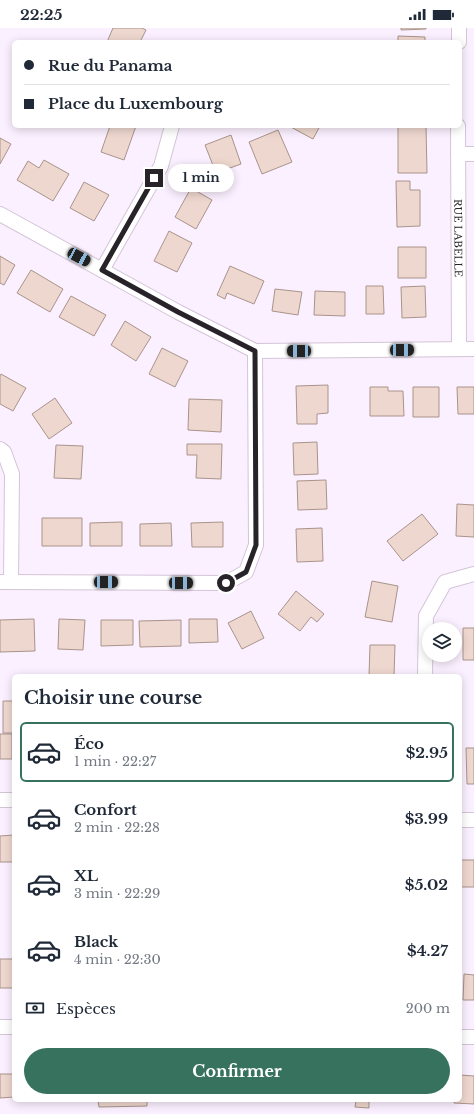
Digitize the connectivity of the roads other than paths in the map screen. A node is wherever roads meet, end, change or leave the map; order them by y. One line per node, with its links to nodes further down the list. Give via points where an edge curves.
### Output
1 (460, 28): 2 (street)
2 (459, 40)
3 (171, 128): 8 (street, via 161,166)
4 (458, 128): 5 (street, RUE LABELLE)
5 (458, 154): 6 (street); 9 (street, RUE LABELLE)
6 (474, 154)
7 (0, 214): 8 (street)
8 (102, 270): 11 (street)
9 (459, 349): 10 (street); 11 (street)
10 (474, 349)
11 (255, 351): 14 (street, via 256,545 246,572 226,583)
12 (0, 449): 14 (street, via 4,452 12,474)
13 (474, 574): 15 (street, via 445,582 426,616)
14 (6, 582)
15 (425, 674)
16 (0, 800): 17 (street)
17 (12, 800)
18 (462, 820): 19 (street)
19 (474, 820)
20 (0, 1027): 21 (street)
21 (12, 1027)
22 (462, 1037): 23 (street)
23 (474, 1037)

